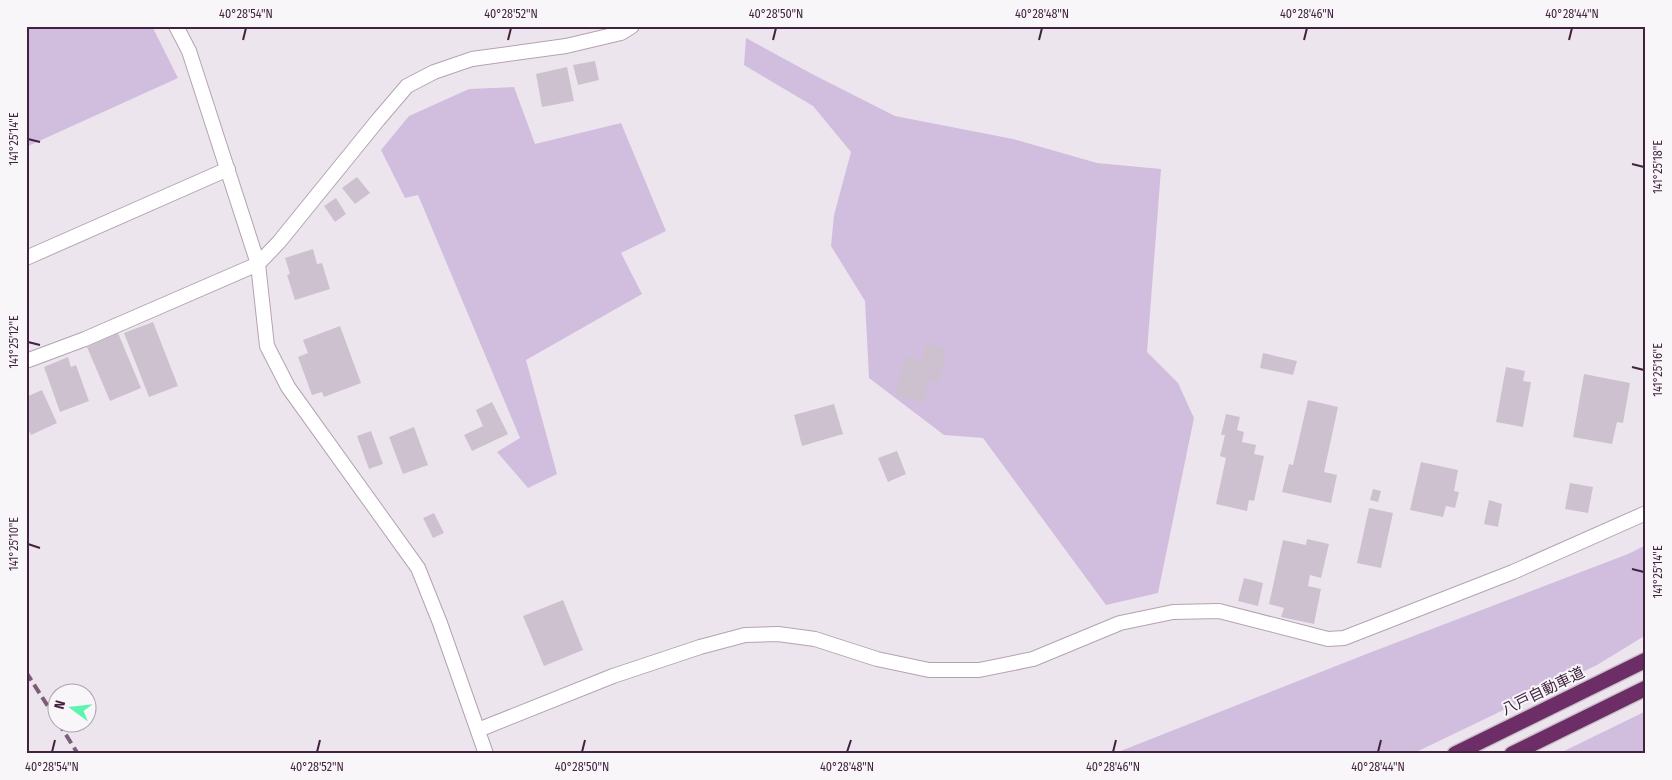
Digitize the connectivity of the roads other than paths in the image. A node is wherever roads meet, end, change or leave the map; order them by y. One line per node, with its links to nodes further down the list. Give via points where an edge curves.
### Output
1 (176, 26): 3 (street, via 189,52)
2 (632, 26): 5 (street, via 621,33 566,46 472,59 434,72 407,86)
3 (228, 169): 4 (street); 5 (street)
4 (26, 258)
5 (258, 264): 6 (street, via 84,339); 10 (street, via 267,346 288,387 418,568)
6 (26, 360)
7 (1646, 513): 10 (street, via 1513,572 1344,638 1328,639 1219,611 1173,612 1120,623 1033,659 979,670 929,670 877,659 815,640 778,634 745,635 613,676)
8 (1646, 660): 12 (highway, 八戸自動車道)
9 (1646, 688): 13 (highway)
10 (478, 730): 11 (street)
11 (486, 754)
12 (1455, 754)
13 (1512, 754)

